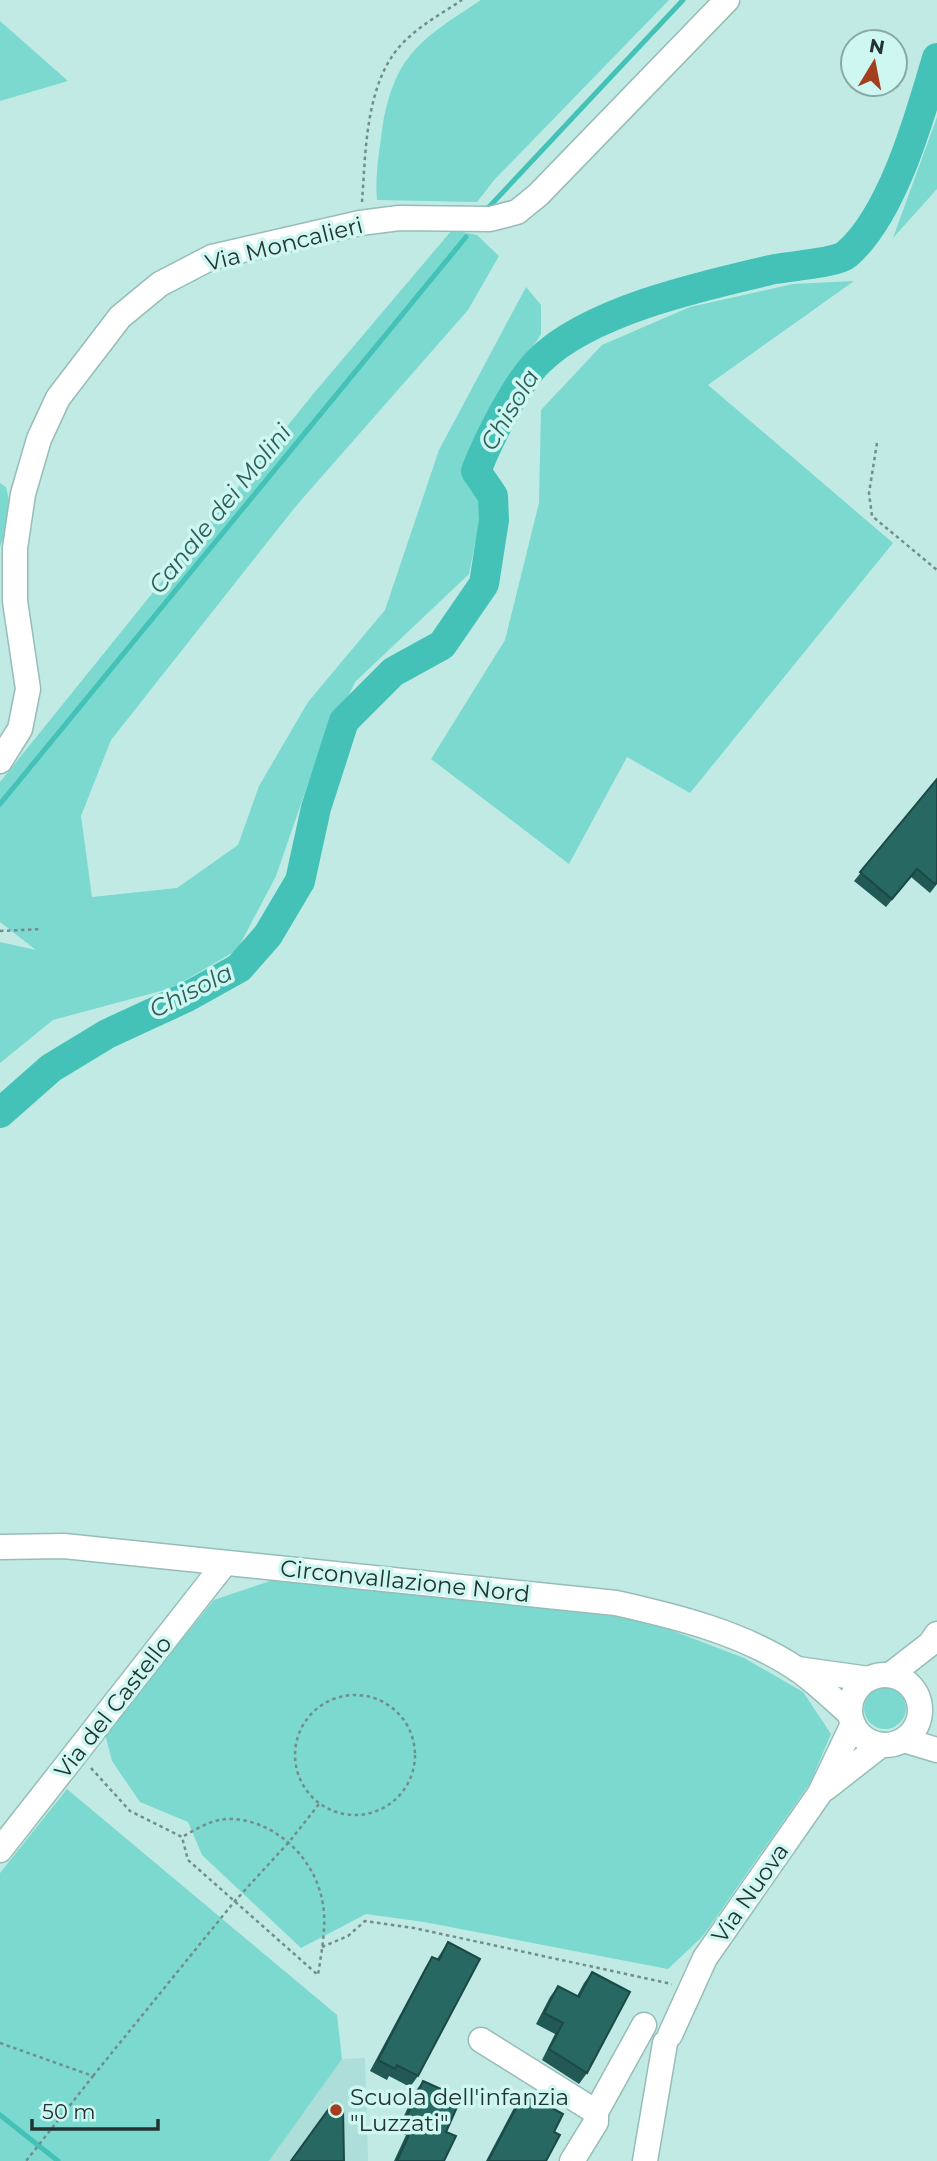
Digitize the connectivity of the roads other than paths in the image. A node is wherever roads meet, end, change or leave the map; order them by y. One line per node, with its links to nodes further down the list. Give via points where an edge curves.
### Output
1 (727, 0): 2 (street, Via Moncalieri, via 517,212 490,219 399,218 360,223 212,257 160,284 120,317 58,398 39,439 23,494 15,548 15,601 28,690 20,729)
2 (0, 761)
3 (0, 1547): 4 (street, Circonvallazione Nord, via 64,1546)
4 (225, 1563): 6 (street, Circonvallazione Nord, via 616,1603 693,1622 744,1641); 13 (street, Via del Castello)
5 (933, 1639): 7 (street); 8 (street)
6 (797, 1669): 7 (street, Circonvallazione Nord); 9 (street, Circonvallazione Nord)
7 (879, 1677): 8 (street, via 907,1683); 9 (street, via 854,1693)
8 (925, 1713): 10 (street)
9 (852, 1719): 10 (street, via 860,1734); 12 (street, Via Nuova)
10 (893, 1742): 11 (street); 12 (street, Via Nuova)
11 (937, 1751)
12 (820, 1793): 14 (street, Via Nuova, via 679,1990)
13 (0, 1850)
14 (658, 2033): 16 (street, via 628,2059); 18 (street, Via Nuova)
15 (481, 2040): 16 (street)
16 (596, 2112): 17 (street, via 596,2122)
17 (572, 2161)
18 (645, 2161)

